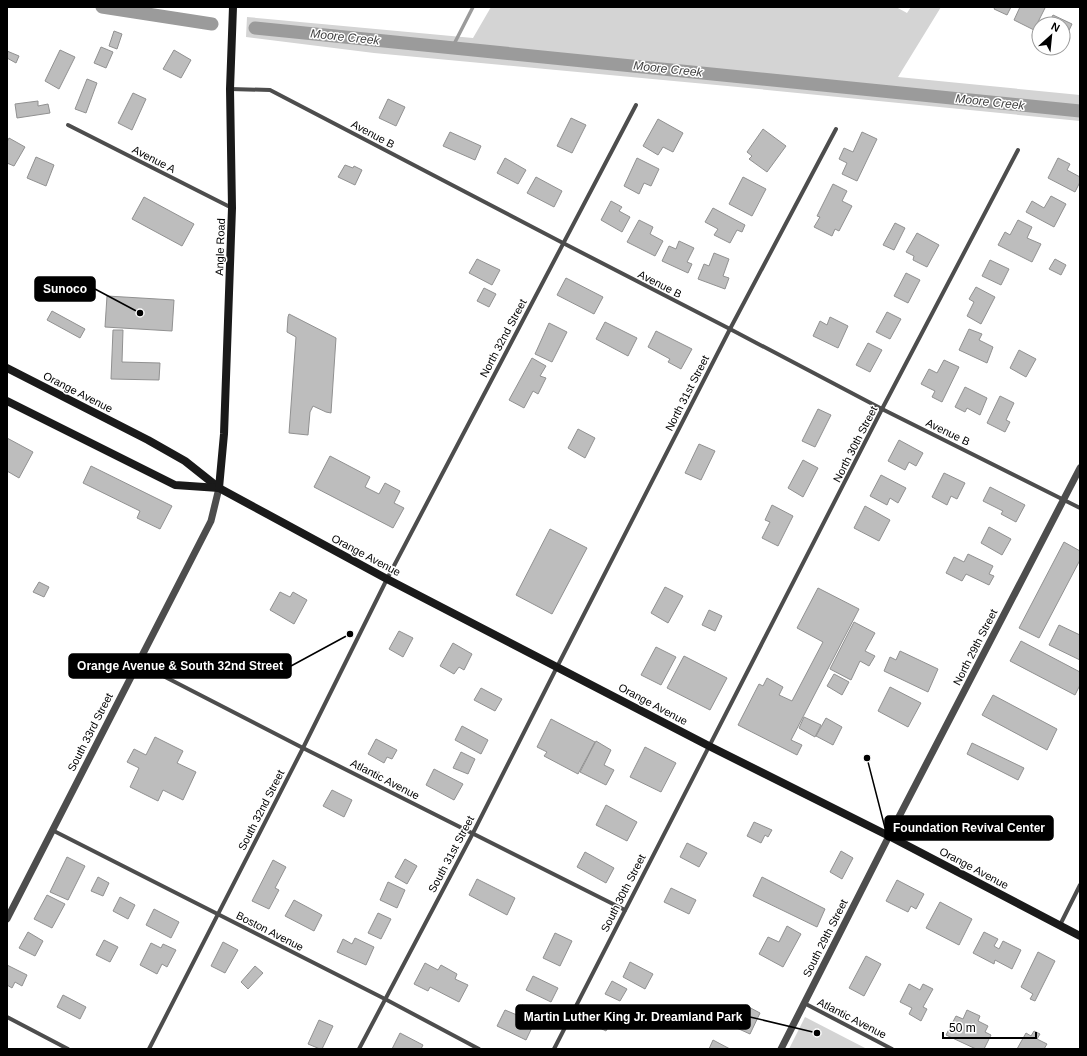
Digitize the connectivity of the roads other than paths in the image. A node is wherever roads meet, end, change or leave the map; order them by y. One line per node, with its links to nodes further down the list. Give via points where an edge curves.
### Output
1 (232, 7): 2 (main road, Angle Road)
2 (230, 89): 7 (main road, Angle Road); 8 (street, Avenue B, via 270,90)
3 (636, 105): 8 (street, North 32nd Street)
4 (68, 125): 7 (street, Avenue A)
5 (836, 129): 9 (street, North 31st Street)
6 (1018, 150): 12 (street, North 30th Street)
7 (232, 208): 14 (main road, Angle Road, via 224,434)
8 (563, 243): 9 (street, Avenue B); 17 (street, North 32nd Street)
9 (730, 330): 12 (street, Avenue B); 19 (street, North 31st Street)
10 (7, 368): 14 (main road, Orange Avenue, via 148,440 185,461)
11 (7, 401): 14 (main road, Orange Avenue, via 175,484)
12 (882, 410): 15 (street, Avenue B); 20 (street, North 30th Street)
13 (1080, 468): 15 (street, North 29th Street)
14 (219, 488): 17 (main road, Orange Avenue); 18 (street, South 33rd Street, via 211,521)
15 (1064, 500): 16 (street, Avenue B); 24 (street, North 29th Street)
16 (1080, 508)
17 (387, 579): 19 (main road, Orange Avenue); 21 (street, South 32nd Street)
18 (138, 663): 21 (street, Atlantic Avenue); 22 (street, South 33rd Street)
19 (557, 666): 20 (main road, Orange Avenue); 23 (street, South 31st Street)
20 (709, 746): 24 (main road, Orange Avenue); 26 (street, South 30th Street)
21 (303, 748): 23 (street, Atlantic Avenue); 27 (street, South 32nd Street)
22 (52, 830): 27 (street, Boston Avenue); 28 (street, South 33rd Street)
23 (473, 833): 26 (street, Atlantic Avenue); 31 (street, South 31st Street)
24 (889, 836): 29 (main road, Orange Avenue); 32 (street, South 29th Street)
25 (1080, 886): 29 (street)
26 (625, 910): 38 (street, South 30th Street)
27 (218, 914): 31 (street, Boston Avenue); 35 (street, South 32nd Street)
28 (7, 919)
29 (1060, 925): 30 (main road, Orange Avenue)
30 (1080, 936)
31 (385, 999): 36 (street, South 31st Street); 37 (street, Boston Avenue)
32 (804, 1003): 39 (street, South 29th Street); 40 (street, Atlantic Avenue)
33 (7, 1017): 34 (street)
34 (68, 1049)
35 (149, 1049)
36 (359, 1049)
37 (479, 1049)
38 (554, 1049)
39 (781, 1049)
40 (892, 1049)

